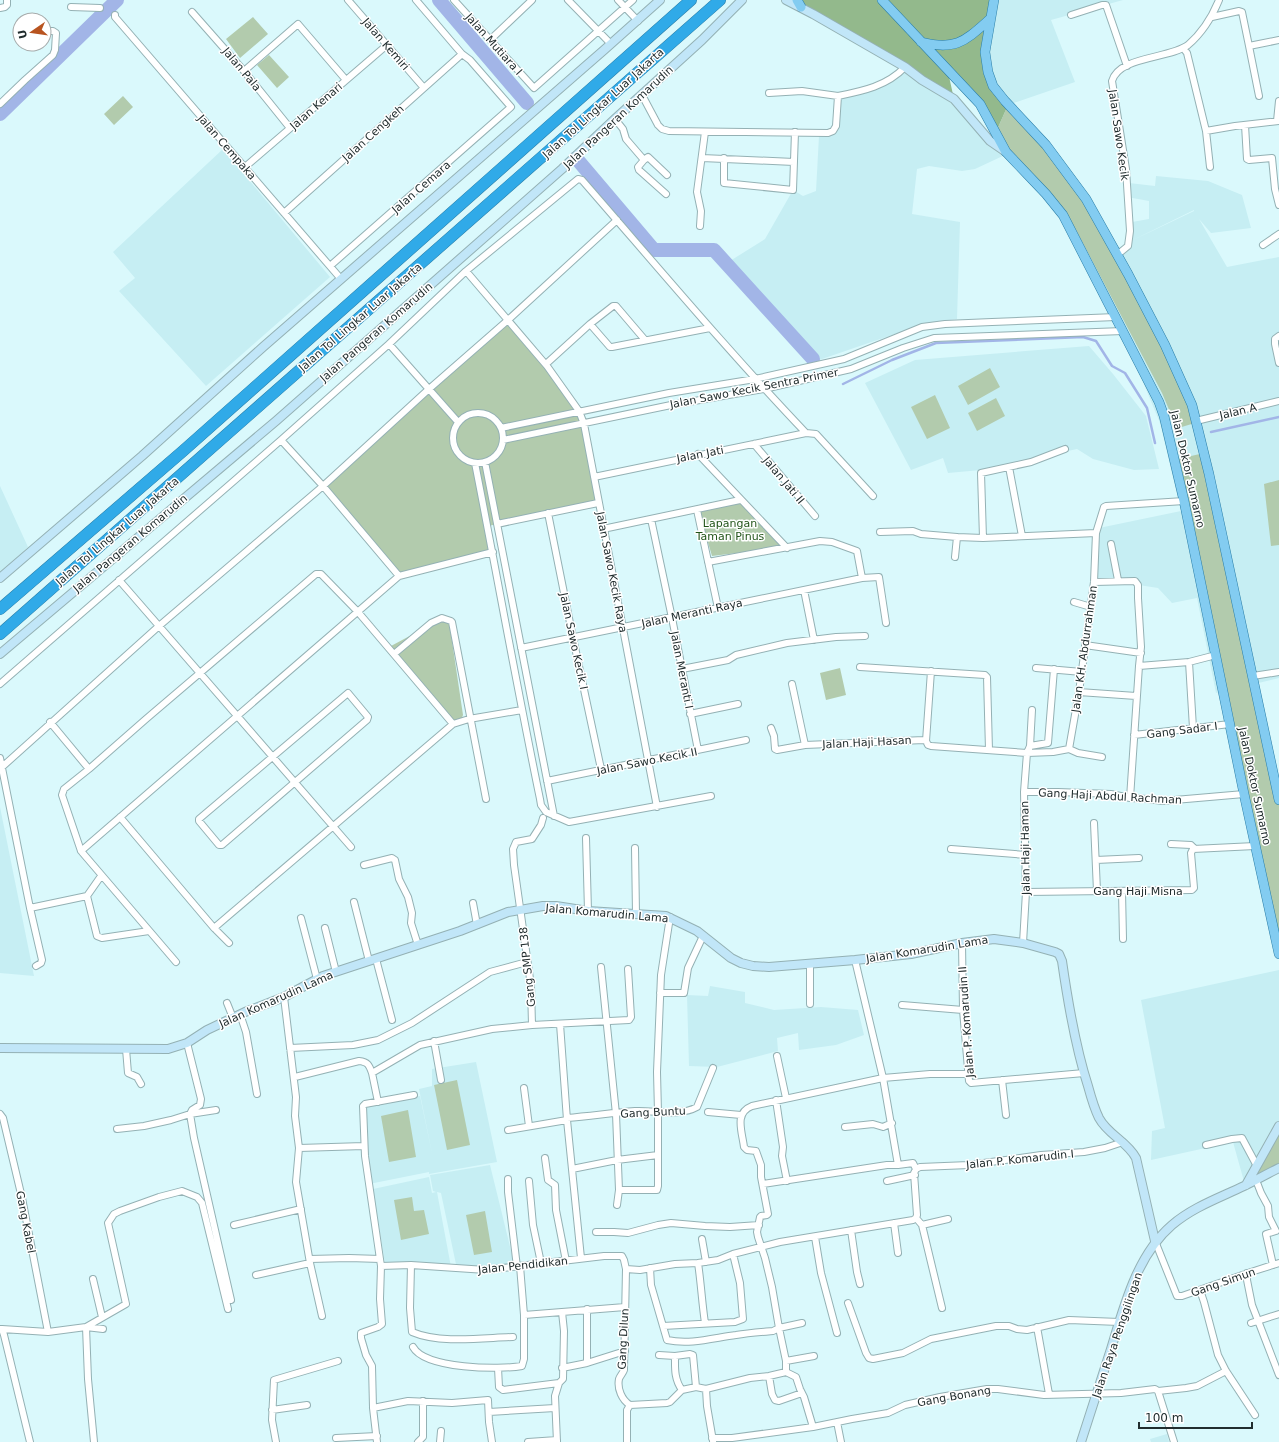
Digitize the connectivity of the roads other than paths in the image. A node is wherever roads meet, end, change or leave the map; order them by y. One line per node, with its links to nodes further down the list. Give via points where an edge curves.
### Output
1 (8, 0): 20 (street, via 6,7)
2 (70, 0): 21 (street, via 71,8)
3 (348, 0): 34 (street, Jalan Kemiri)
4 (416, 0): 37 (street)
5 (454, 0): 31 (street, Jalan Mutiara I)
6 (568, 0): 28 (street)
7 (618, 0): 19 (street)
8 (633, 0): 19 (street)
9 (660, 0): 27 (street)
10 (691, 0): 141 (highway, Jalan Tol Lingkar Luar Jakarta, via 183,451)
11 (720, 0): 147 (highway, Jalan Tol Lingkar Luar Jakarta)
12 (742, 0): 44 (street, Jalan Pangeran Komarudin)
13 (786, 0): 18 (street)
14 (882, 0): 30 (main road, Jalan Doktor Sumarno)
15 (994, 0): 26 (main road, Jalan Doktor Sumarno)
16 (1220, 0): 25 (street, Jalan Sawo Kecik)
17 (529, 1): 31 (street)
18 (799, 4): 39 (street)
19 (625, 7): 27 (street); 28 (street)
20 (0, 8)
21 (100, 8)
22 (192, 12): 40 (street, Jalan Pala)
23 (115, 15): 61 (street, Jalan Cempaka)
24 (1071, 15): 38 (street, via 1106,5)
25 (1212, 17): 35 (street, via 1242,12); 36 (street, Jalan Sawo Kecik)
26 (990, 19): 30 (main road, via 970,37 960,42 943,46); 71 (main road, Jalan Doktor Sumarno, via 986,52 988,73 993,86 1070,175 1086,198)
27 (638, 21): 33 (street)
28 (598, 30): 31 (street, Jalan Mutiara I, via 534,88); 33 (street)
29 (52, 31): 48 (street, via 56,33 53,55)
30 (918, 38): 56 (main road, Jalan Doktor Sumarno, via 980,104)
31 (490, 40)
32 (1279, 40): 35 (street)
33 (611, 44): 74 (street)
34 (387, 45): 41 (street, Jalan Kenari); 42 (street, Jalan Kemiri)
35 (1249, 46): 46 (street)
36 (1183, 48): 38 (street, Jalan Sawo Kecik); 53 (street, via 1187,53)
37 (462, 54): 42 (street, Jalan Cengkeh); 72 (street, Jalan Cemara, via 511,107)
38 (1127, 66): 71 (street, Jalan Sawo Kecik, via 1116,71 1112,81 1126,169 1130,231 1128,246)
39 (906, 67): 45 (street, via 880,85); 56 (street, via 954,100 990,141)
40 (244, 71): 41 (street, via 299,24); 52 (street, Jalan Pala)
41 (346, 80): 52 (street, Jalan Kenari)
42 (424, 88): 66 (street, Jalan Cengkeh)
43 (769, 92): 45 (street)
44 (642, 95): 49 (street, Jalan Pangeran Komarudin); 54 (street, via 662,129)
45 (838, 96): 55 (street, via 836,126 833,131)
46 (1259, 96)
47 (1279, 101): 50 (street)
48 (0, 104)
49 (615, 119): 59 (street, via 623,129 626,140); 154 (street, Jalan Pangeran Komarudin, via 562,169 282,416)
50 (1278, 121): 51 (street)
51 (1245, 125): 53 (street); 65 (street, via 1247,158 1272,158)
52 (290, 128): 61 (street, Jalan Kenari)
53 (1206, 131): 62 (street)
54 (705, 132): 55 (street); 57 (street)
55 (795, 132): 60 (street)
56 (1006, 152): 75 (main road, Jalan Doktor Sumarno, via 1063,215)
57 (702, 158): 58 (street); 68 (street, via 697,192 701,211)
58 (724, 158): 60 (street); 60 (street, via 724,183 793,190)
59 (644, 160): 63 (street, via 648,157); 64 (street, via 638,167 639,170)
60 (794, 162)
61 (245, 167): 66 (street, Jalan Cempaka)
62 (1210, 167)
63 (667, 175)
64 (666, 194)
65 (1279, 205)
66 (284, 213): 72 (street, Jalan Cempaka)
67 (617, 220): 73 (street, via 582,180 578,179); 76 (street); 78 (street)
68 (700, 226)
69 (1279, 234): 70 (street)
70 (1263, 245)
71 (1117, 255): 94 (main road, Jalan Doktor Sumarno, via 1173,362 1192,405)
72 (330, 266): 74 (street, Jalan Cempaka)
73 (466, 271): 76 (street, Jalan Sawo Kecik Raya); 82 (street)
74 (341, 279): 130 (street)
75 (1116, 317): 79 (main road, Jalan Doktor Sumarno); 83 (street, Jalan Sawo Kecik Sentra Primer, via 922,327)
76 (508, 320): 85 (street, Jalan Sawo Kecik Raya); 89 (street)
77 (590, 324): 81 (street, via 610,347); 81 (street, via 615,306); 85 (street)
78 (710, 328): 81 (street); 87 (street)
79 (1123, 331): 86 (street, Jalan Sawo Kecik Sentra Primer, via 934,338); 111 (main road, Jalan Doktor Sumarno, via 1159,402)
80 (1279, 336): 84 (street, via 1274,344)
81 (646, 340)
82 (389, 344): 89 (street); 99 (street)
83 (844, 359): 86 (street); 87 (street, Jalan Sawo Kecik Sentra Primer)
84 (1279, 363)
85 (546, 364): 93 (street, Jalan Sawo Kecik Raya)
86 (851, 369): 88 (street, Jalan Sawo Kecik Sentra Primer)
87 (755, 379): 88 (street); 90 (street, Jalan Sawo Kecik Sentra Primer)
88 (764, 388): 92 (street, Jalan Sawo Kecik Sentra Primer); 98 (street)
89 (429, 389): 95 (street); 108 (street)
90 (669, 393): 92 (street); 93 (street, Jalan Sawo Kecik Sentra Primer)
91 (1279, 401): 94 (street, Jalan A)
92 (671, 405): 96 (street, Jalan Sawo Kecik Sentra Primer)
93 (579, 411): 96 (street, Jalan Sawo Kecik Raya); 97 (street, Jalan Sawo Kecik Sentra Primer)
94 (1196, 421): 167 (main road, Jalan Doktor Sumarno)
95 (458, 422): 97 (street, via 467,415 478,413 494,419); 105 (street, via 453,435 455,449 465,460)
96 (584, 424): 100 (street, Jalan Sawo Kecik Sentra Primer); 107 (street, Jalan Sawo Kecik Raya)
97 (501, 428): 100 (street)
98 (806, 432): 101 (street, Jalan Jati); 109 (street, Jalan Jati, via 816,434)
99 (281, 440): 108 (street); 132 (street)
100 (503, 440): 104 (street, via 498,454)
101 (754, 444): 103 (street, Jalan Jati); 115 (street, Jalan Jati II)
102 (1065, 450): 106 (street)
103 (698, 454): 107 (street, Jalan Jati); 110 (street)
104 (485, 462): 105 (street); 117 (street)
105 (475, 463): 126 (street)
106 (1009, 467): 121 (street); 123 (street, via 980,473)
107 (594, 477): 112 (street, Jalan Sawo Kecik Raya)
108 (323, 486): 129 (street); 145 (street)
109 (873, 496)
110 (740, 500): 113 (street); 125 (street)
111 (1184, 501): 120 (street, Jalan KH. Abdurrahman, via 1106,506); 156 (main road, Jalan Doktor Sumarno)
112 (598, 503): 114 (street); 118 (street, Jalan Sawo Kecik Raya)
113 (697, 510): 116 (street); 128 (street)
114 (548, 513): 117 (street); 149 (street, Jalan Sawo Kecik I)
115 (815, 516)
116 (650, 519): 118 (street); 143 (street, Jalan Meranti I)
117 (497, 524): 137 (street)
118 (604, 529): 146 (street, Jalan Sawo Kecik Raya)
119 (880, 532): 122 (street, via 913,531)
120 (1096, 533): 121 (street); 134 (street, Jalan KH. Abdurrahman)
121 (1022, 536): 123 (street)
122 (957, 537): 123 (street); 127 (street)
123 (983, 538)
124 (1111, 544): 133 (street)
125 (788, 548): 128 (street); 131 (street, via 826,541 857,551)
126 (493, 552): 129 (street); 138 (street)
127 (955, 557)
128 (708, 562): 140 (street)
129 (399, 576): 142 (street)
130 (0, 578)
131 (862, 578): 135 (street, Jalan Meranti Raya); 144 (street, Jalan Meranti Raya, via 879,577)
132 (119, 580): 145 (street); 169 (street)
133 (1118, 580): 134 (street); 153 (street, via 1136,581 1138,585)
134 (1094, 582): 139 (street, Jalan KH. Abdurrahman)
135 (804, 590): 140 (street, Jalan Meranti Raya); 150 (street)
136 (1074, 602): 139 (street)
137 (513, 604): 138 (street); 152 (street)
138 (503, 606): 170 (street)
139 (1091, 606): 151 (street, Jalan KH. Abdurrahman)
140 (718, 608): 143 (street, Jalan Meranti Raya)
141 (0, 609)
142 (358, 612): 155 (street); 164 (street, via 321,574 316,574); 178 (street)
143 (672, 618): 146 (street, Jalan Meranti Raya); 161 (street, Jalan Meranti I)
144 (886, 622)
145 (159, 626): 164 (street); 180 (street)
146 (622, 628): 149 (street, Jalan Meranti Raya); 197 (street, Jalan Sawo Kecik Raya)
147 (0, 634)
148 (865, 636): 150 (street)
149 (573, 638): 152 (street, Jalan Meranti Raya); 200 (street, Jalan Sawo Kecik I)
150 (814, 640): 161 (street, via 787,643 736,655 728,660)
151 (1086, 645): 153 (street); 165 (street, Jalan KH. Abdurrahman)
152 (521, 648): 168 (street)
153 (1141, 653): 158 (street)
154 (0, 654)
155 (394, 654): 179 (street, via 431,623 442,618 451,621); 181 (street)
156 (1216, 655): 157 (street); 182 (main road, Jalan Doktor Sumarno)
157 (1189, 662): 158 (street); 184 (street)
158 (1138, 666): 173 (street)
159 (860, 667): 163 (street)
160 (1036, 668): 162 (street)
161 (682, 669): 177 (street, Jalan Meranti I)
162 (1054, 669): 165 (street); 189 (street, via 1048,743)
163 (931, 671): 187 (street); 192 (street, via 987,677)
164 (200, 672): 178 (street); 199 (street)
165 (1082, 672): 172 (street, Jalan KH. Abdurrahman)
166 (1279, 672): 167 (street)
167 (1253, 676): 208 (main road, Jalan Doktor Sumarno)
168 (528, 682): 170 (street); 201 (street)
169 (0, 684)
170 (518, 684): 175 (street)
171 (792, 684): 188 (street)
172 (1079, 692): 173 (street); 190 (street, Jalan KH. Abdurrahman)
173 (1136, 696): 185 (street)
174 (738, 704): 177 (street)
175 (522, 710): 179 (street); 210 (street, via 542,805 546,812)
176 (1032, 710): 189 (street)
177 (690, 714): 191 (street, Jalan Meranti I)
178 (237, 716): 194 (street); 211 (street)
179 (470, 719): 181 (street); 207 (street)
180 (50, 722): 198 (street); 199 (street)
181 (453, 724): 214 (street)
182 (1230, 724): 184 (street, Gang Sadar I); 204 (main road, Jalan Doktor Sumarno)
183 (770, 728): 188 (street, Jalan Haji Hasan, via 777,750)
184 (1193, 728): 185 (street, Gang Sadar I)
185 (1134, 736): 206 (street)
186 (746, 740): 191 (street, Jalan Sawo Kecik II)
187 (926, 741): 188 (street, Jalan Haji Hasan); 192 (street, Jalan Haji Hasan, via 931,746)
188 (805, 745)
189 (1030, 746): 193 (street, Jalan Haji Haman)
190 (1069, 749): 193 (street); 195 (street, via 1078,754)
191 (698, 750): 197 (street, Jalan Sawo Kecik II)
192 (989, 750): 193 (street, Jalan Haji Hasan)
193 (1027, 753): 203 (street, Jalan Haji Haman)
194 (273, 757): 202 (street); 202 (street, via 349,694 368,719); 202 (street, via 199,819 219,845)
195 (1102, 757)
196 (0, 758): 198 (street)
197 (648, 760): 200 (street, Jalan Sawo Kecik II); 209 (street, Jalan Sawo Kecik Raya)
198 (2, 767): 234 (street)
199 (89, 769): 222 (street, via 64,789 62,795)
200 (602, 769): 201 (street, Jalan Sawo Kecik II)
201 (547, 781): 210 (street)
202 (295, 782): 214 (street)
203 (1024, 792): 206 (street, Gang Haji Abdul Rachman, via 1111,794); 223 (street, Jalan Haji Haman)
204 (1244, 794): 206 (street, Gang Haji Abdul Rachman, via 1178,800); 217 (main road, Jalan Doktor Sumarno)
205 (711, 796): 209 (street)
206 (1130, 798)
207 (486, 799)
208 (1279, 800)
209 (657, 807): 210 (street, via 569,822)
210 (554, 816)
211 (120, 817): 222 (street); 241 (street)
212 (543, 818): 235 (street, Gang SMP 138, via 532,839 514,844 514,865)
213 (1094, 823): 225 (street)
214 (333, 826): 218 (street); 241 (street)
215 (586, 838): 236 (street)
216 (1171, 844): 220 (street, via 1191,845)
217 (1255, 846): 220 (street); 250 (main road, Jalan Doktor Sumarno)
218 (351, 847)
219 (635, 848): 237 (street)
220 (1194, 848): 229 (street, Gang Haji Misna, via 1191,853 1193,890)
221 (951, 849): 223 (street)
222 (80, 851): 227 (street)
223 (1026, 855): 230 (street, Jalan Haji Haman)
224 (1139, 858): 225 (street)
225 (1096, 860): 228 (street)
226 (364, 865): 249 (street, via 392,858 395,860 399,879 408,897 412,913 411,923)
227 (101, 876): 231 (street); 243 (street)
228 (1097, 891): 229 (street, Gang Haji Misna); 230 (street, Gang Haji Misna)
229 (1122, 891): 245 (street)
230 (1026, 892): 248 (street, Jalan Haji Haman)
231 (87, 896): 234 (street); 243 (street, via 97,936 102,938)
232 (354, 902): 251 (street)
233 (473, 903): 240 (street)
234 (30, 908): 256 (street, via 42,960)
235 (521, 909): 236 (street, Jalan Komarudin Lama, via 548,906); 240 (street, Jalan Komarudin Lama); 254 (street, Gang SMP 138)
236 (588, 911): 237 (street, Jalan Komarudin Lama)
237 (636, 914): 238 (street, Jalan Komarudin Lama)
238 (670, 917): 244 (street, Jalan Komarudin Lama); 261 (street)
239 (301, 918): 260 (street)
240 (477, 925): 249 (street, Jalan Komarudin Lama)
241 (214, 928): 246 (street)
242 (325, 928): 259 (street)
243 (148, 931): 253 (street)
244 (703, 936): 255 (street, Jalan Komarudin Lama, via 731,958 747,964 769,967); 261 (street, via 688,968 684,993)
245 (1123, 939)
246 (229, 943)
247 (962, 943): 248 (street, Jalan Komarudin Lama, via 994,939); 252 (street, Jalan Komarudin Lama, via 911,954); 266 (street, Jalan P. Komarudin II)
248 (1023, 943): 280 (street, Jalan Komarudin Lama, via 1055,952 1062,961)
249 (418, 945): 251 (street, Jalan Komarudin Lama)
250 (1279, 954)
251 (373, 960): 259 (street, Jalan Komarudin Lama); 268 (street)
252 (856, 960): 255 (street, Jalan Komarudin Lama); 283 (street)
253 (176, 962)
254 (528, 962): 271 (street, Gang SMP 138); 275 (street, via 490,972 412,1023 378,1040)
255 (810, 964): 264 (street)
256 (36, 966)
257 (601, 967): 269 (street)
258 (628, 969): 269 (street, via 630,1019)
259 (336, 972): 260 (street, Jalan Komarudin Lama)
260 (317, 979): 262 (street, Jalan Komarudin Lama)
261 (660, 993): 294 (street)
262 (284, 997): 267 (street, Jalan Komarudin Lama); 275 (street)
263 (227, 1003): 267 (street)
264 (810, 1004)
265 (902, 1005): 266 (street)
266 (963, 1010): 281 (street, Jalan P. Komarudin II)
267 (236, 1016): 273 (street, Jalan Komarudin Lama); 288 (street, via 249,1045)
268 (392, 1020)
269 (606, 1021): 270 (street); 298 (street)
270 (560, 1024): 271 (street); 301 (street)
271 (532, 1025): 272 (street, via 492,1029)
272 (434, 1041): 279 (street, via 420,1045); 284 (street)
273 (187, 1043): 276 (street, Jalan Komarudin Lama, via 168,1049); 297 (street, via 201,1103)
274 (0, 1048): 276 (street, Jalan Komarudin Lama)
275 (290, 1048): 282 (street)
276 (126, 1049): 286 (street, via 128,1073 137,1077)
277 (777, 1056): 290 (street)
278 (713, 1068): 294 (street, Gang Buntu, via 697,1107 682,1111)
279 (372, 1073): 282 (street, via 368,1063 359,1061); 292 (street)
280 (1084, 1073): 285 (street, Jalan P. Komarudin II); 308 (street, Jalan Komarudin Lama, via 1099,1118 1108,1130)
281 (969, 1074): 283 (street); 285 (street, Jalan P. Komarudin II, via 971,1083)
282 (295, 1076): 311 (street, via 295,1116)
283 (884, 1078): 290 (street); 302 (street)
284 (441, 1080)
285 (1002, 1080): 300 (street)
286 (141, 1084)
287 (524, 1088): 303 (street)
288 (257, 1094)
289 (414, 1094): 292 (street)
290 (786, 1098): 291 (street)
291 (776, 1100): 299 (street, via 745,1109); 323 (street)
292 (378, 1102): 310 (street, via 364,1105)
293 (216, 1110): 297 (street)
294 (658, 1112): 298 (street, Gang Buntu); 312 (street)
295 (708, 1112): 299 (street)
296 (0, 1114): 385 (street, Gang Kabel, via 22,1198)
297 (190, 1114): 306 (street, via 144,1126); 363 (street, via 202,1181)
298 (616, 1114): 301 (street, Gang Buntu); 314 (street)
299 (741, 1115): 325 (street, via 744,1147 756,1151)
300 (1006, 1115)
301 (567, 1119): 303 (street, Gang Buntu); 318 (street)
302 (892, 1123): 305 (street, via 883,1127 873,1124); 315 (street)
303 (529, 1126): 307 (street, Gang Buntu)
304 (1279, 1126): 316 (street)
305 (845, 1127)
306 (117, 1129)
307 (508, 1130)
308 (1123, 1142): 319 (street, Jalan P. Komarudin I, via 1084,1152 969,1165 920,1167); 340 (street, Jalan Komarudin Lama, via 1136,1158)
309 (1206, 1145): 316 (street, via 1242,1138)
310 (364, 1146): 311 (street); 346 (street)
311 (299, 1148): 329 (street, via 296,1179)
312 (658, 1155): 314 (street); 327 (street, via 657,1190)
313 (545, 1158): 348 (street, via 548,1180 555,1185 556,1210)
314 (617, 1160): 318 (street); 327 (street)
315 (898, 1166): 319 (street, via 913,1163); 323 (street, via 887,1165)
316 (1257, 1166): 326 (street)
317 (1279, 1168): 321 (street, Jalan Raya Penggilingan)
318 (572, 1169): 344 (street)
319 (915, 1172): 324 (street, Jalan P. Komarudin I); 330 (street)
320 (508, 1179): 355 (street)
321 (1256, 1180): 326 (street, Jalan Raya Penggilingan); 352 (street, via 1276,1231 1266,1234)
322 (528, 1181): 350 (street)
323 (787, 1181): 325 (street)
324 (887, 1181)
325 (763, 1184): 334 (street, via 768,1214 761,1216)
326 (1245, 1186): 340 (street, Jalan Raya Penggilingan, via 1195,1208)
327 (619, 1190): 328 (street)
328 (616, 1205)
329 (301, 1209): 333 (street); 347 (street)
330 (916, 1218): 332 (street); 335 (street)
331 (948, 1219): 335 (street)
332 (894, 1223): 336 (street); 342 (street)
333 (234, 1225)
334 (759, 1225): 337 (street, via 730,1227 671,1223 628,1233); 341 (street, via 758,1237)
335 (922, 1225): 366 (street)
336 (851, 1230): 338 (street); 361 (street)
337 (596, 1232)
338 (815, 1237): 341 (street, via 780,1242); 386 (street)
339 (702, 1239): 349 (street)
340 (1155, 1241): 362 (street, Gang Simun, via 1177,1296); 375 (street, Jalan Raya Penggilingan, via 1134,1281)
341 (761, 1248): 343 (street); 382 (street, via 771,1280)
342 (898, 1253)
343 (733, 1254): 349 (street); 376 (street, via 744,1318 735,1322)
344 (581, 1258): 345 (street, Jalan Pendidikan); 348 (street, Jalan Pendidikan)
345 (623, 1258): 357 (street, Gang Dilun)
346 (380, 1259): 347 (street); 354 (street)
347 (310, 1261): 359 (street); 372 (street)
348 (566, 1261): 350 (street, Jalan Pendidikan)
349 (706, 1262): 351 (street)
350 (541, 1263): 355 (street, Jalan Pendidikan)
351 (698, 1263): 356 (street); 376 (street)
352 (1276, 1264): 358 (street, Gang Simun)
353 (411, 1265): 354 (street, Jalan Pendidikan); 355 (street, Jalan Pendidikan, via 486,1270); 387 (street, via 412,1332 449,1339)
354 (381, 1266): 413 (street, via 382,1324 361,1334 366,1355 372,1366)
355 (519, 1267): 371 (street)
356 (650, 1268): 357 (street); 379 (street, via 651,1285)
357 (626, 1269): 365 (street, Gang Dilun)
358 (1247, 1274): 362 (street, Gang Simun); 374 (street, via 1252,1306)
359 (256, 1275)
360 (93, 1279): 373 (street)
361 (860, 1284)
362 (1200, 1290): 398 (street, via 1218,1355)
363 (231, 1300)
364 (848, 1303): 381 (street, via 869,1358 873,1359 903,1353 932,1339 992,1327 1009,1326 1027,1330)
365 (625, 1307): 368 (street); 389 (street, Gang Dilun)
366 (942, 1308)
367 (228, 1309): 373 (street, via 202,1203 197,1197 182,1191 120,1211 110,1219 109,1230 126,1304)
368 (587, 1309): 369 (street); 395 (street)
369 (562, 1312): 371 (street); 397 (street)
370 (1279, 1314): 374 (street)
371 (524, 1315): 396 (street, via 523,1365)
372 (322, 1316)
373 (102, 1317): 380 (street)
374 (1258, 1321): 378 (street); 400 (street)
375 (1119, 1322): 381 (street, via 1069,1320); 409 (street, Jalan Raya Penggilingan)
376 (705, 1323): 379 (street)
377 (802, 1323): 382 (street)
378 (1251, 1324)
379 (663, 1326): 382 (street, via 667,1340 678,1342 773,1331)
380 (86, 1327): 384 (street); 385 (street); 426 (street)
381 (1036, 1327): 408 (street)
382 (779, 1328): 394 (street)
383 (1, 1329): 385 (street); 425 (street)
384 (103, 1329)
385 (48, 1332)
386 (837, 1333)
387 (513, 1337)
388 (413, 1347): 396 (street, via 417,1353 437,1362)
389 (625, 1351): 395 (street); 412 (street, Gang Dilun, via 624,1370 619,1379 620,1393)
390 (659, 1355): 391 (street)
391 (675, 1356): 403 (street, via 693,1355); 405 (street, via 676,1377)
392 (814, 1356): 394 (street)
393 (338, 1361): 415 (street, via 274,1380)
394 (786, 1361): 399 (street)
395 (587, 1363): 397 (street)
396 (498, 1368): 402 (street, via 499,1387 503,1390)
397 (562, 1368): 402 (street, via 562,1379)
398 (1226, 1371): 406 (street, Gang Bonang, via 1197,1386); 417 (street)
399 (786, 1372): 401 (street); 407 (street, via 796,1377)
400 (1279, 1374)
401 (770, 1376): 404 (street, via 750,1378); 407 (street, via 775,1400)
402 (559, 1383): 414 (street)
403 (696, 1387): 404 (street); 405 (street)
404 (706, 1389): 423 (street)
405 (682, 1390): 412 (street, via 666,1404)
406 (1158, 1391): 409 (street, Gang Bonang, via 1155,1389); 435 (street)
407 (802, 1393): 419 (street)
408 (1049, 1394): 409 (street, Gang Bonang); 418 (street, Gang Bonang, via 1027,1394 998,1389 975,1390 905,1405 888,1413)
409 (1096, 1394): 434 (street, Jalan Raya Penggilingan)
410 (423, 1401): 413 (street); 416 (street, via 452,1403 488,1400); 428 (street, via 423,1437)
411 (307, 1405): 415 (street)
412 (630, 1405): 432 (street, via 627,1410)
413 (373, 1408): 422 (street)
414 (555, 1408): 416 (street); 424 (street)
415 (272, 1410): 427 (street)
416 (489, 1412): 430 (street)
417 (1255, 1415)
418 (837, 1422): 419 (street, Gang Bonang); 433 (street)
419 (813, 1427): 423 (street, Gang Bonang)
420 (441, 1431): 429 (street)
421 (336, 1438): 422 (street)
422 (377, 1439)
423 (713, 1440)
424 (557, 1441): 431 (street)
425 (30, 1442)
426 (94, 1442)
427 (276, 1442)
428 (418, 1442)
429 (440, 1442)
430 (492, 1442)
431 (528, 1442)
432 (627, 1442)
433 (841, 1442)
434 (1081, 1442)
435 (1174, 1442)

